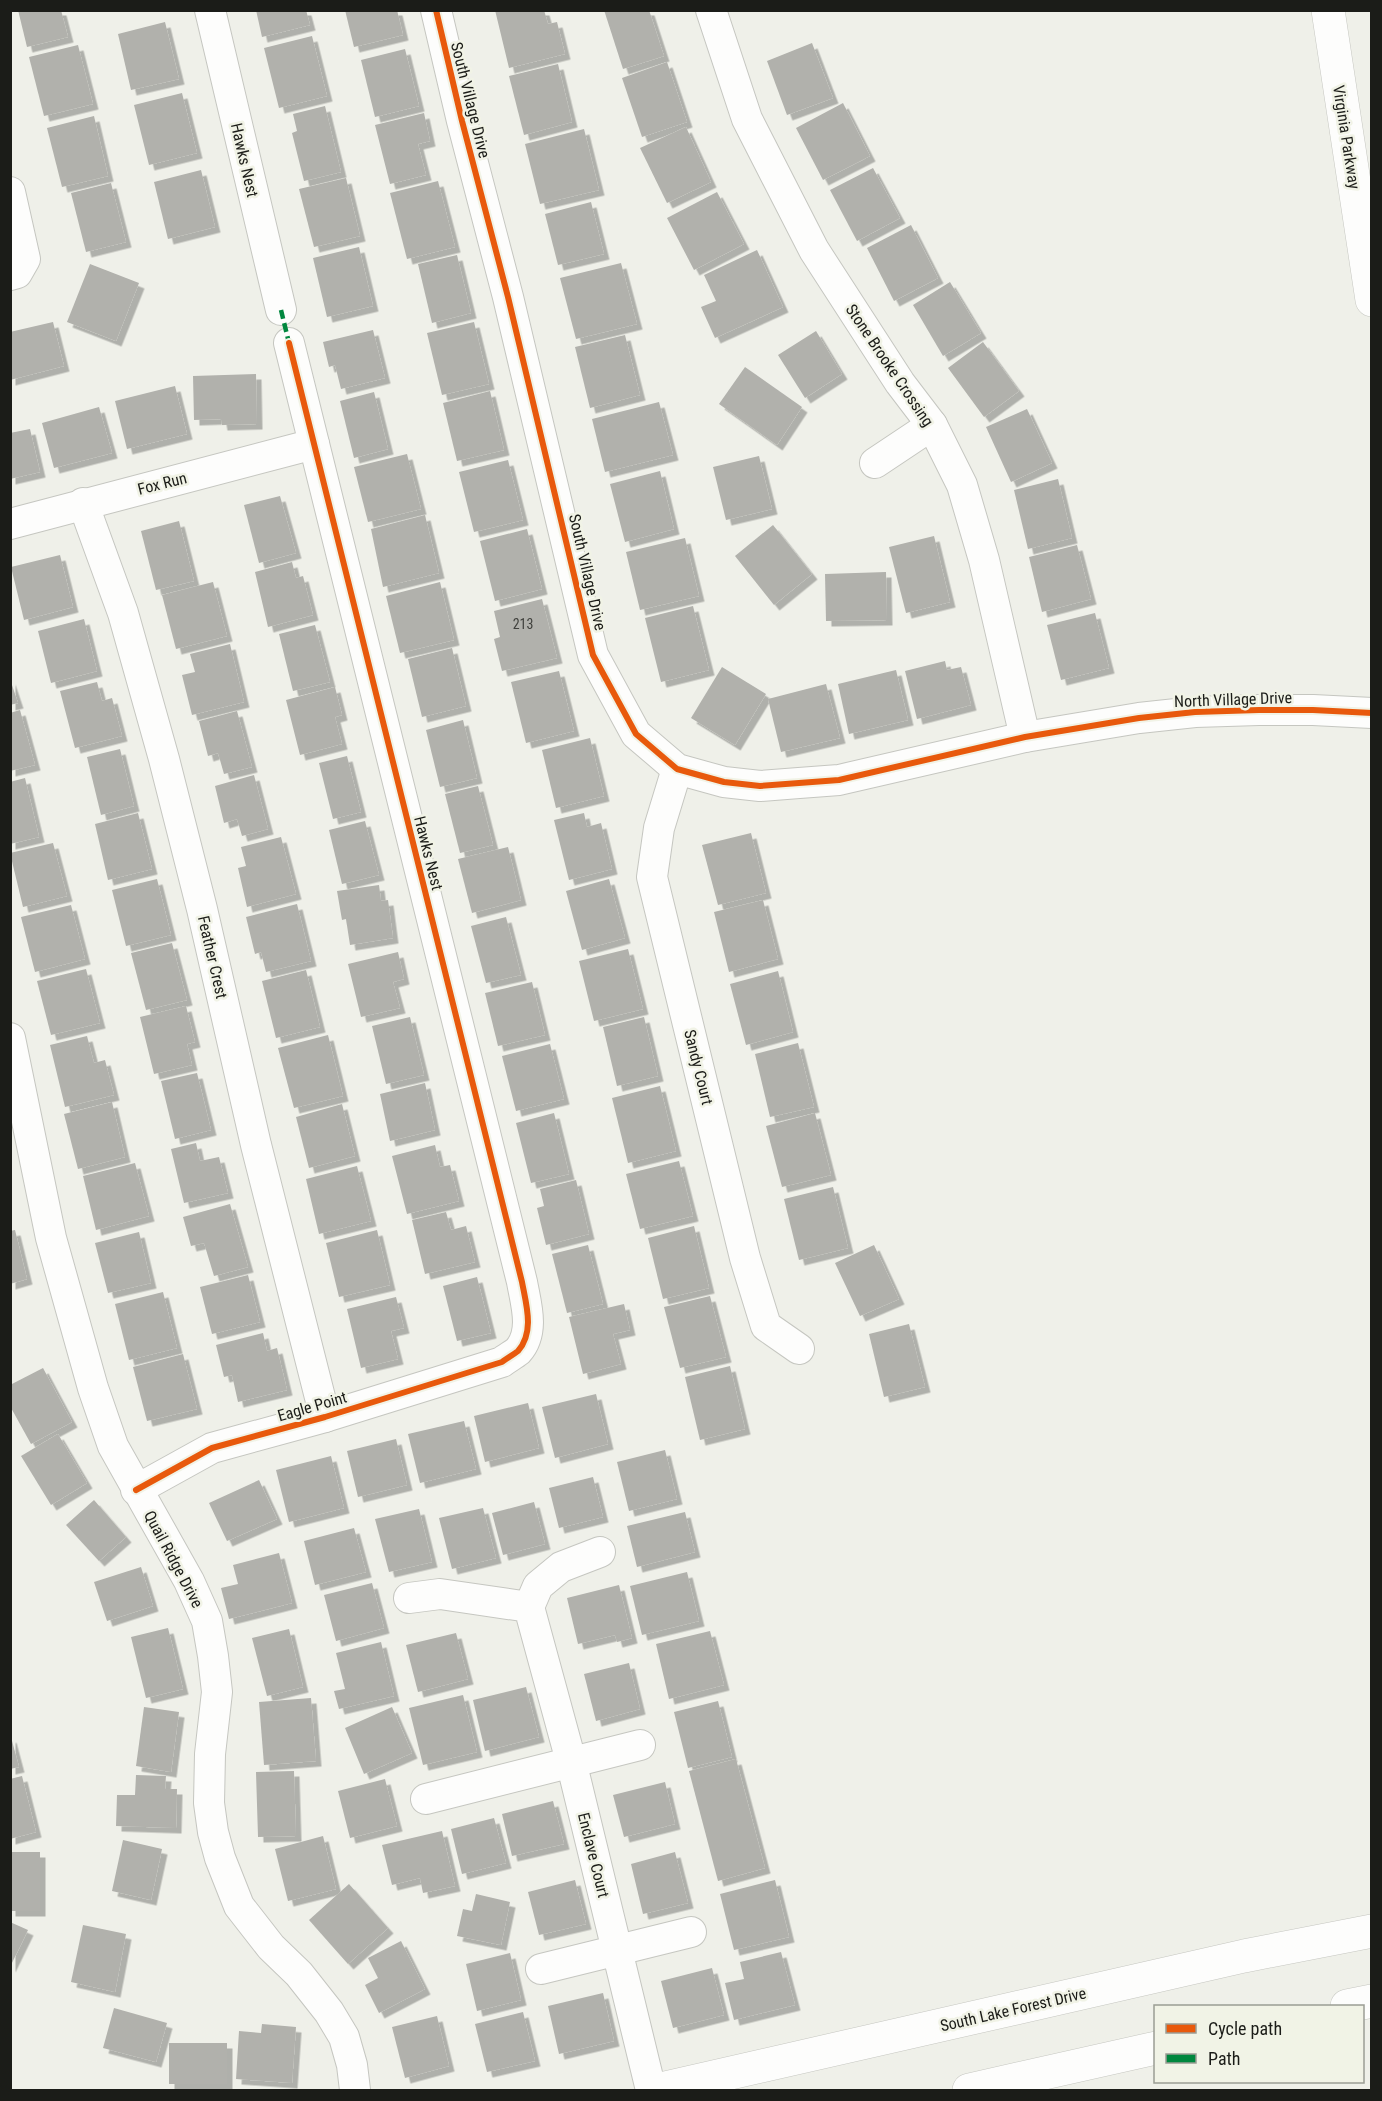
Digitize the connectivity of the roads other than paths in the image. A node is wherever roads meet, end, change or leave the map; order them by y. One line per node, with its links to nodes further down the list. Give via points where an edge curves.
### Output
1 (210, 10): 8 (street, Hawks Nest)
2 (436, 10): 17 (street, South Village Drive, via 593,655 636,734)
3 (711, 10): 10 (street, Stone Brooke Crossing, via 747,118 814,250)
4 (1328, 10): 7 (main road, Virginia Parkway)
5 (10, 192): 6 (street, via 21,237)
6 (17, 267)
7 (1371, 300)
8 (281, 310)
9 (289, 343): 11 (street, Hawks Nest)
10 (932, 425): 12 (street); 16 (street, Stone Brooke Crossing, via 962,485 984,560)
11 (314, 444): 13 (street, Fox Run); 20 (street, Hawks Nest, via 522,1282 528,1332 518,1350)
12 (875, 463)
13 (82, 503): 14 (street, Fox Run); 21 (street, Feather Crest, via 123,613 165,759)
14 (10, 524)
15 (1371, 713): 16 (street, North Village Drive, via 1195,712)
16 (1025, 737): 17 (street, South Village Drive, via 839,780 760,786 724,782)
17 (677, 769): 19 (street, Sandy Court, via 659,828 652,877 745,1258 766,1326)
18 (10, 1038): 22 (street, Quail Ridge Drive, via 51,1238 93,1388 113,1446)
19 (799, 1349)
20 (502, 1362): 21 (street, Eagle Point)
21 (325, 1417): 22 (street, Eagle Point, via 212,1448)
22 (136, 1490): 36 (street, Quail Ridge Drive, via 189,1581 207,1621 217,1692 209,1803 220,1858 239,1906 271,1947 299,1974 344,2037)
23 (600, 1552): 25 (street, via 561,1567 538,1586)
24 (409, 1598): 25 (street, via 440,1593)
25 (529, 1607): 27 (street, Enclave Court)
26 (640, 1744): 27 (street)
27 (571, 1761): 28 (street); 31 (street, Enclave Court)
28 (426, 1799)
29 (1371, 1931): 37 (main road, South Lake Forest Drive, via 1244,1956)
30 (691, 1932): 31 (street)
31 (617, 1949): 32 (street); 37 (street, Enclave Court)
32 (541, 1970)
33 (1371, 2001): 34 (main road)
34 (1355, 2005)
35 (1154, 2048): 38 (main road)
36 (355, 2091)
37 (653, 2091)
38 (969, 2091)

